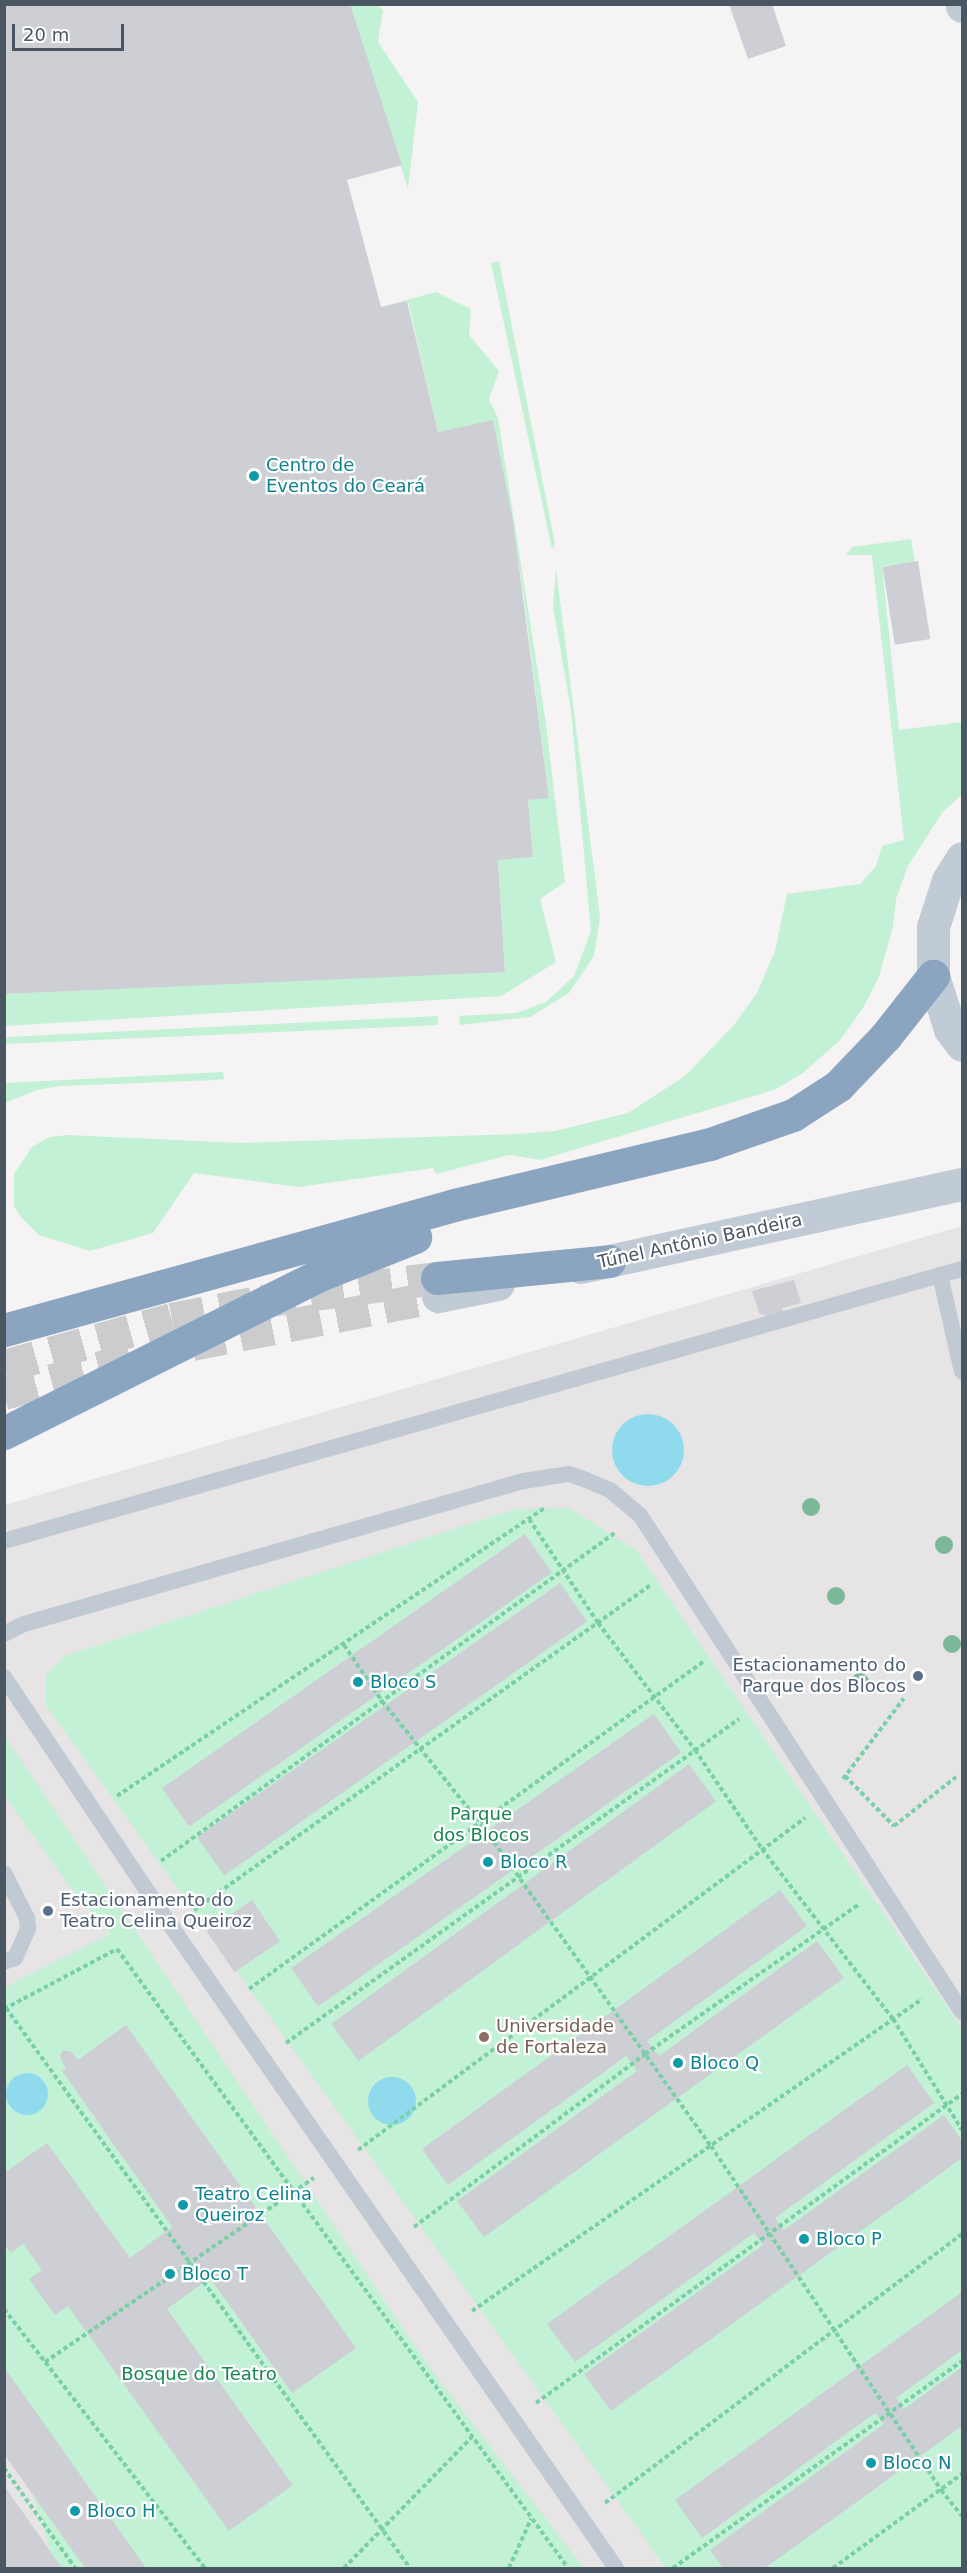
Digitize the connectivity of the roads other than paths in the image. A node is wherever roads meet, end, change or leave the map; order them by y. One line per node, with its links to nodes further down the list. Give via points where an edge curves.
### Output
1 (963, 858): 2 (main road, via 948,880 933,927)
2 (933, 976): 3 (main road, via 950,1029); 4 (highway, via 885,1037 837,1086 793,1115 710,1144)
3 (963, 1045)
4 (580, 1177): 10 (highway, via 454,1205); 13 (highway, via 467,1222 390,1244)
5 (963, 1184): 6 (main road, Túnel Antônio Bandeira)
6 (609, 1261): 9 (highway)
7 (963, 1269): 8 (lane)
8 (940, 1275): 11 (lane); 14 (lane)
9 (437, 1287)
10 (4, 1330)
11 (959, 1345): 12 (lane)
12 (963, 1372)
13 (4, 1433)
14 (4, 1541)
15 (4, 1634): 19 (lane, via 24,1624 523,1481 569,1474 586,1480 610,1490 640,1515)
16 (4, 1677): 20 (lane, via 138,1878)
17 (4, 1873): 18 (lane, via 27,1918 28,1929 15,1958)
18 (4, 1962)
19 (963, 2012)
20 (616, 2568)

